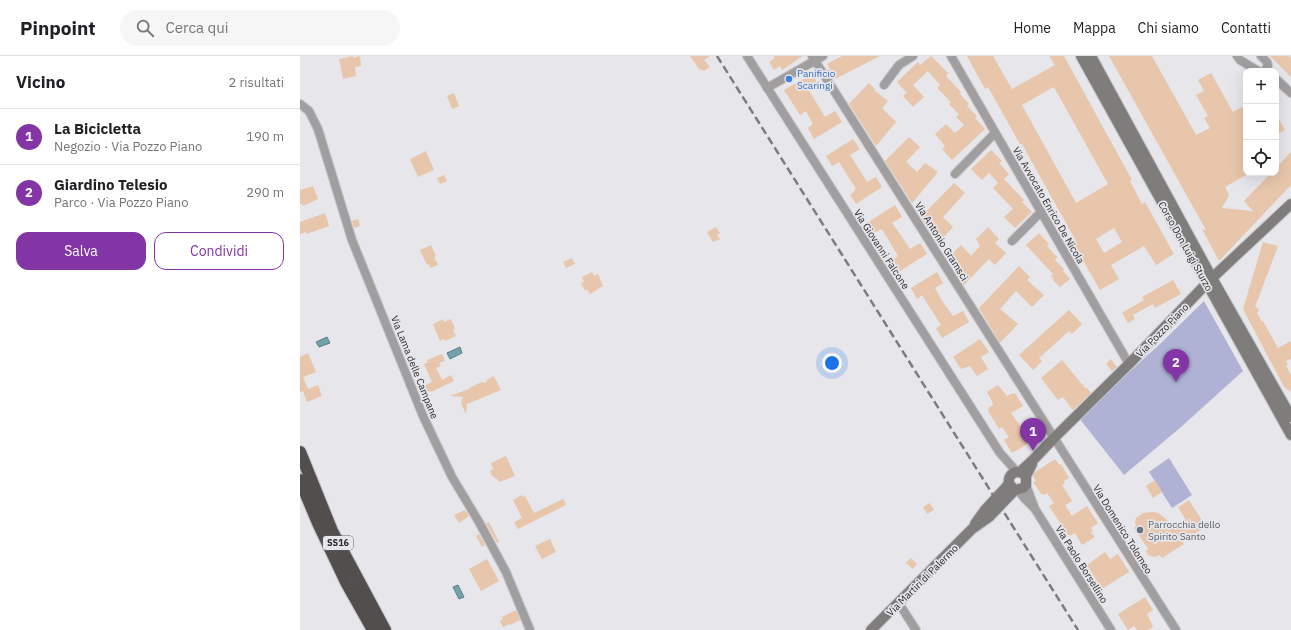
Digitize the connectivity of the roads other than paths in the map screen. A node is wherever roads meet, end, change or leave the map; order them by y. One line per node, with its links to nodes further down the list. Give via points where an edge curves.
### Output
1 (747, 56): 14 (street, Via Giovanni Falcone)
2 (823, 56): 9 (street)
3 (913, 56): 13 (street, via 898,65)
4 (951, 56): 17 (street, Via Avvocato Enrico De Nicola)
5 (1081, 56): 22 (street, Corso Don Luigi Sturzo)
6 (1091, 56): 22 (street, Corso Don Luigi Sturzo)
7 (1237, 56): 10 (street)
8 (1261, 56): 11 (street, via 1267,62)
9 (813, 58): 14 (street); 26 (street, Via Antonio Gramsci)
10 (1257, 68)
11 (1266, 68)
12 (1279, 82): 15 (street)
13 (884, 85)
14 (767, 88): 29 (street, Via Giovanni Falcone)
15 (1291, 93)
16 (300, 104): 34 (street, Via Lama delle Campane, via 309,111 318,129 352,240 423,416 452,477 506,572)
17 (995, 133): 18 (street); 20 (street, Via Avvocato Enrico De Nicola)
18 (955, 174)
19 (1291, 204): 22 (street, Via Pozzo Piano)
20 (1041, 212): 21 (street); 23 (street, Via Avvocato Enrico De Nicola)
21 (1012, 241)
22 (1210, 281): 23 (street, Via Pozzo Piano); 24 (street, Corso Don Luigi Sturzo); 25 (street, Corso Don Luigi Sturzo)
23 (1129, 364): 26 (street, Via Pozzo Piano)
24 (1291, 417)
25 (1291, 435)
26 (1055, 437): 29 (street, Via Pozzo Piano); 38 (street, Via Domenico Tolomeo)
27 (300, 452): 33 (highway, SS16, via 332,531)
28 (300, 480): 32 (highway, SS16, via 346,582)
29 (1017, 481): 30 (street, Via Pozzo Piano, via 985,510); 37 (street, Via Paolo Borsellino)
30 (972, 529): 31 (street, Via Martiri di Palermo)
31 (898, 602): 35 (street, Via Martiri di Palermo); 36 (street)
32 (373, 630)
33 (385, 630)
34 (530, 630)
35 (871, 630)
36 (916, 630)
37 (1111, 630)
38 (1176, 630)

